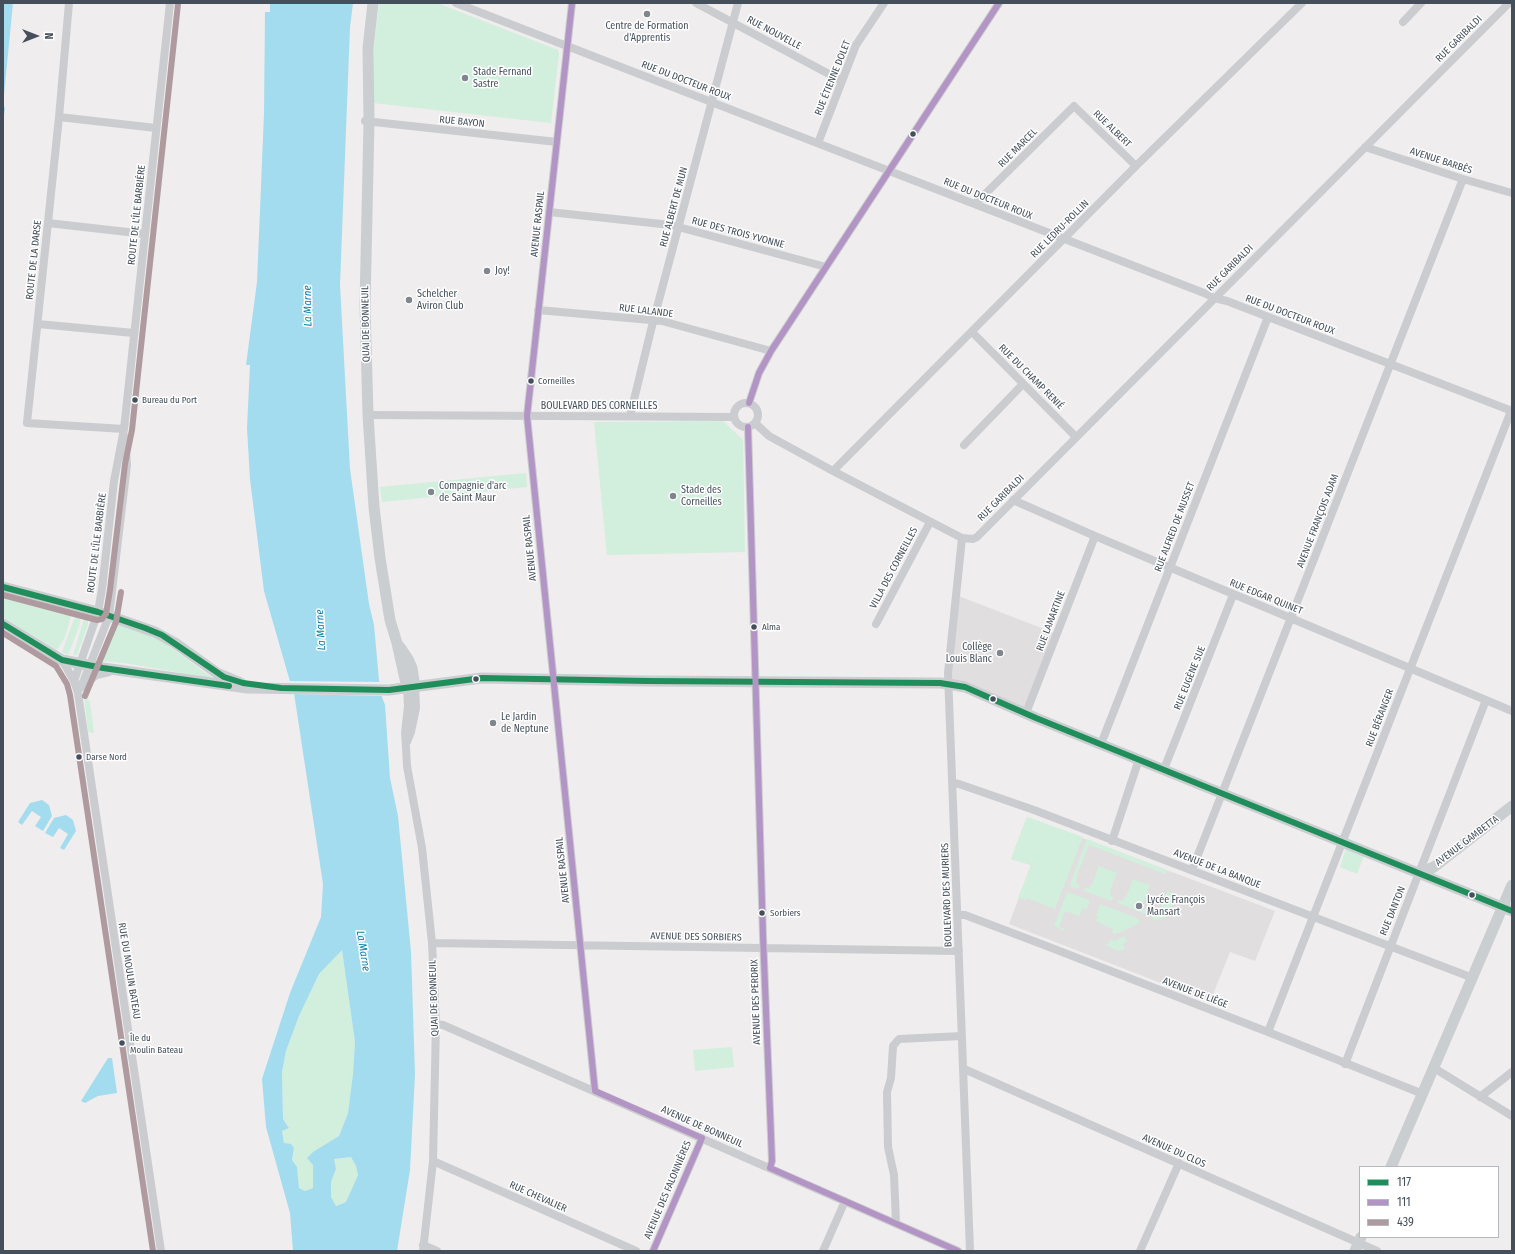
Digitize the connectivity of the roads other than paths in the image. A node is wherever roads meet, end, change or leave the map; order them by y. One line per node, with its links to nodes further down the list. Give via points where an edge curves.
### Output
1 (69, 3): 19 (street, ROUTE DE LA DARSE)
2 (170, 3): 21 (street, ROUTE DE L'ÎLE BARBIÈRE)
3 (373, 3): 20 (main road, QUAI DE BONNEUIL, via 368,48)
4 (456, 3): 15 (street, RUE DU DOCTEUR ROUX)
5 (572, 3): 15 (street, AVENUE RASPAIL)
6 (696, 3): 13 (street, RUE NOUVELLE)
7 (738, 3): 13 (street, RUE ALBERT DE MUN)
8 (884, 3): 16 (street, RUE ÉTIENNE DOLET, via 856,45)
9 (999, 3): 26 (street)
10 (1302, 3): 25 (street, RUE LEDRU-ROLLIN)
11 (1421, 3): 14 (street)
12 (1509, 3): 24 (street, RUE GARIBALDI)
13 (733, 22): 16 (street, RUE NOUVELLE); 17 (street, RUE ALBERT DE MUN)
14 (1403, 22)
15 (567, 46): 17 (street, RUE DU DOCTEUR ROUX); 22 (street, AVENUE RASPAIL)
16 (842, 81): 23 (street, RUE ÉTIENNE DOLET)
17 (712, 102): 23 (street, RUE DU DOCTEUR ROUX); 32 (street, RUE ALBERT DE MUN)
18 (1074, 106): 25 (street, RUE ALBERT); 29 (street, RUE MARCEL)
19 (59, 117): 21 (street); 31 (street, ROUTE DE LA DARSE)
20 (367, 122): 22 (street, RUE BAYON); 48 (main road, QUAI DE BONNEUIL, via 365,305)
21 (156, 128): 33 (street, ROUTE DE L'ÎLE BARBIÈRE)
22 (557, 142): 30 (street, AVENUE RASPAIL)
23 (818, 143): 26 (street, RUE DU DOCTEUR ROUX)
24 (1365, 147): 27 (street, AVENUE BARBÈS); 36 (street, RUE GARIBALDI)
25 (1136, 166): 34 (street, RUE LEDRU-ROLLIN)
26 (890, 171): 29 (street, RUE DU DOCTEUR ROUX); 35 (street)
27 (1463, 179): 28 (street, AVENUE BARBÈS); 44 (street, AVENUE FRANÇOIS ADAM)
28 (1512, 193)
29 (975, 204): 34 (street, RUE DU DOCTEUR ROUX)
30 (549, 212): 32 (street, RUE DES TROIS YVONNE); 37 (street, AVENUE RASPAIL)
31 (48, 224): 33 (street); 40 (street, ROUTE DE LA DARSE)
32 (678, 227): 35 (street, RUE DES TROIS YVONNE); 39 (street, RUE ALBERT DE MUN)
33 (145, 234): 42 (street, ROUTE DE L'ÎLE BARBIÈRE)
34 (1064, 239): 36 (street, RUE DU DOCTEUR ROUX); 41 (street, RUE LEDRU-ROLLIN)
35 (826, 267): 43 (street)
36 (1214, 298): 38 (street, RUE DU DOCTEUR ROUX); 54 (street, RUE GARIBALDI)
37 (538, 310): 39 (street, RUE LALANDE); 49 (street, AVENUE RASPAIL)
38 (1268, 317): 44 (street, RUE DU DOCTEUR ROUX); 61 (street, RUE ALFRED DE MUSSET)
39 (654, 321): 43 (street, RUE LALANDE); 50 (street, RUE ALBERT DE MUN)
40 (38, 324): 42 (street); 53 (street, ROUTE DE LA DARSE, via 27,423)
41 (972, 332): 45 (street, RUE DU CHAMP RENIÉ); 56 (street, RUE LEDRU-ROLLIN)
42 (134, 333): 53 (street, ROUTE DE L'ÎLE BARBIÈRE)
43 (771, 351): 46 (street, via 759,373)
44 (1390, 364): 47 (street, RUE DU DOCTEUR ROUX); 65 (street, AVENUE FRANÇOIS ADAM)
45 (1023, 384): 54 (street, RUE DU CHAMP RENIÉ); 55 (street)
46 (749, 404): 51 (street, via 738,406); 52 (street, via 757,411 757,419)
47 (1511, 411): 70 (street, RUE BÉRANGER)
48 (368, 415): 49 (street, BOULEVARD DES CORNEILLES); 77 (main road, QUAI DE BONNEUIL, via 380,558 390,620)
49 (527, 416): 50 (street, BOULEVARD DES CORNEILLES); 72 (street, AVENUE RASPAIL)
50 (630, 416): 51 (street, BOULEVARD DES CORNEILLES)
51 (734, 416): 52 (street, via 741,426)
52 (752, 425): 56 (street); 73 (street, AVENUE DES PERDRIX)
53 (124, 429): 64 (street, ROUTE DE L'ÎLE BARBIÈRE, via 126,465)
54 (1076, 437): 57 (street, RUE GARIBALDI)
55 (964, 445)
56 (834, 471): 58 (street)
57 (1013, 500): 59 (street, RUE EDGAR QUINET); 60 (street, RUE GARIBALDI, via 977,537)
58 (930, 522): 60 (street); 67 (street, VILLA DES CORNEILLES)
59 (1095, 536): 61 (street, RUE EDGAR QUINET); 80 (street, RUE LAMARTINE)
60 (962, 538): 74 (street, BOULEVARD DES MURIERS)
61 (1170, 567): 63 (street, RUE EDGAR QUINET); 81 (street, RUE ALFRED DE MUSSET)
62 (3, 587): 64 (main road)
63 (1233, 595): 65 (street, RUE EDGAR QUINET); 83 (street, RUE EUGÈNE SUE)
64 (104, 614): 69 (street, ROUTE DE L'ÎLE BARBIÈRE); 76 (main road, via 162,635 224,677 243,683)
65 (1291, 618): 70 (street, RUE EDGAR QUINET); 85 (street, AVENUE FRANÇOIS ADAM)
66 (3, 624): 68 (main road)
67 (876, 624)
68 (62, 660): 69 (main road); 75 (street)
69 (84, 665): 71 (main road); 75 (street, ROUTE DE L'ÎLE BARBIÈRE)
70 (1411, 668): 78 (street, RUE EDGAR QUINET); 88 (street, RUE BÉRANGER)
71 (115, 670): 75 (main road, via 95,674); 76 (main road, via 247,688)
72 (554, 679): 73 (main road); 77 (main road, via 482,678); 96 (street, AVENUE RASPAIL)
73 (756, 681): 74 (main road); 98 (street, AVENUE DES PERDRIX)
74 (949, 684): 80 (main road); 84 (street, BOULEVARD DES MURIERS)
75 (78, 687): 121 (street, RUE DU MOULIN BATEAU)
76 (281, 688): 77 (main road)
77 (411, 688): 95 (street, QUAI DE BONNEUIL, via 405,733 406,747 422,848)
78 (1486, 700): 79 (street, RUE EDGAR QUINET); 90 (street, RUE DANTON)
79 (1512, 711)
80 (1026, 713): 81 (main road)
81 (1101, 744): 82 (main road)
82 (1139, 760): 83 (main road); 87 (street)
83 (1164, 770): 85 (main road)
84 (953, 783): 87 (street, AVENUE DE LA BANQUE); 93 (street, BOULEVARD DES MURIERS)
85 (1223, 792): 88 (main road); 89 (street, AVENUE FRANÇOIS ADAM)
86 (1512, 806): 90 (main road, AVENUE GAMBETTA, via 1434,866)
87 (1112, 841): 89 (street, AVENUE DE LA BANQUE)
88 (1343, 841): 90 (main road); 94 (street, RUE BÉRANGER)
89 (1192, 870): 94 (street, AVENUE DE LA BANQUE)
90 (1420, 872): 92 (main road); 97 (street, RUE DANTON)
91 (1512, 885): 92 (main road)
92 (1507, 909): 100 (main road)
93 (958, 915): 99 (street, BOULEVARD DES MURIERS); 102 (street, AVENUE DE LIÈGE, via 965,915)
94 (1312, 917): 97 (street, AVENUE DE LA BANQUE); 102 (street, RUE BÉRANGER)
95 (432, 943): 96 (street, AVENUE DES SORBIERS); 101 (street, QUAI DE BONNEUIL)
96 (580, 946): 98 (street, AVENUE DES SORBIERS); 108 (street, AVENUE RASPAIL)
97 (1389, 947): 100 (street, AVENUE DE LA BANQUE); 104 (street, RUE DANTON)
98 (764, 948): 99 (street, AVENUE DES SORBIERS); 116 (street, AVENUE DES PERDRIX, via 772,1161)
99 (959, 951): 103 (street, BOULEVARD DES MURIERS)
100 (1473, 978): 105 (main road)
101 (436, 1024): 108 (street, AVENUE DE BONNEUIL); 113 (street, QUAI DE BONNEUIL)
102 (1268, 1032): 104 (street, AVENUE DE LIÈGE)
103 (962, 1036): 106 (street, BOULEVARD DES MURIERS); 118 (street, via 899,1039 893,1046 891,1078 887,1092 888,1147 894,1175)
104 (1345, 1064): 109 (street, AVENUE DE LIÈGE)
105 (1434, 1068): 109 (main road); 110 (street)
106 (964, 1069): 114 (street, AVENUE DU CLOS); 127 (street, BOULEVARD DES MURIERS)
107 (1512, 1072): 110 (street)
108 (595, 1091): 112 (street, AVENUE DE BONNEUIL)
109 (1423, 1094): 115 (main road)
110 (1480, 1097): 111 (street)
111 (1512, 1116)
112 (702, 1138): 116 (street, AVENUE DE BONNEUIL); 124 (street, AVENUE DES FALONNIÈRES)
113 (433, 1162): 120 (street, QUAI DE BONNEUIL); 123 (street, RUE CHEVALIER)
114 (1179, 1164): 119 (street, AVENUE DU CLOS); 128 (street)
115 (1391, 1166)
116 (770, 1168): 117 (street, AVENUE DE BONNEUIL)
117 (845, 1201): 118 (street, AVENUE DE BONNEUIL); 125 (street)
118 (896, 1223): 126 (street, AVENUE DE BONNEUIL)
119 (1358, 1244): 129 (street, AVENUE DU CLOS)
120 (423, 1248): 122 (street)
121 (161, 1251)
122 (437, 1251)
123 (636, 1251)
124 (653, 1251)
125 (823, 1251)
126 (958, 1251)
127 (970, 1251)
128 (1140, 1251)
129 (1377, 1251)

